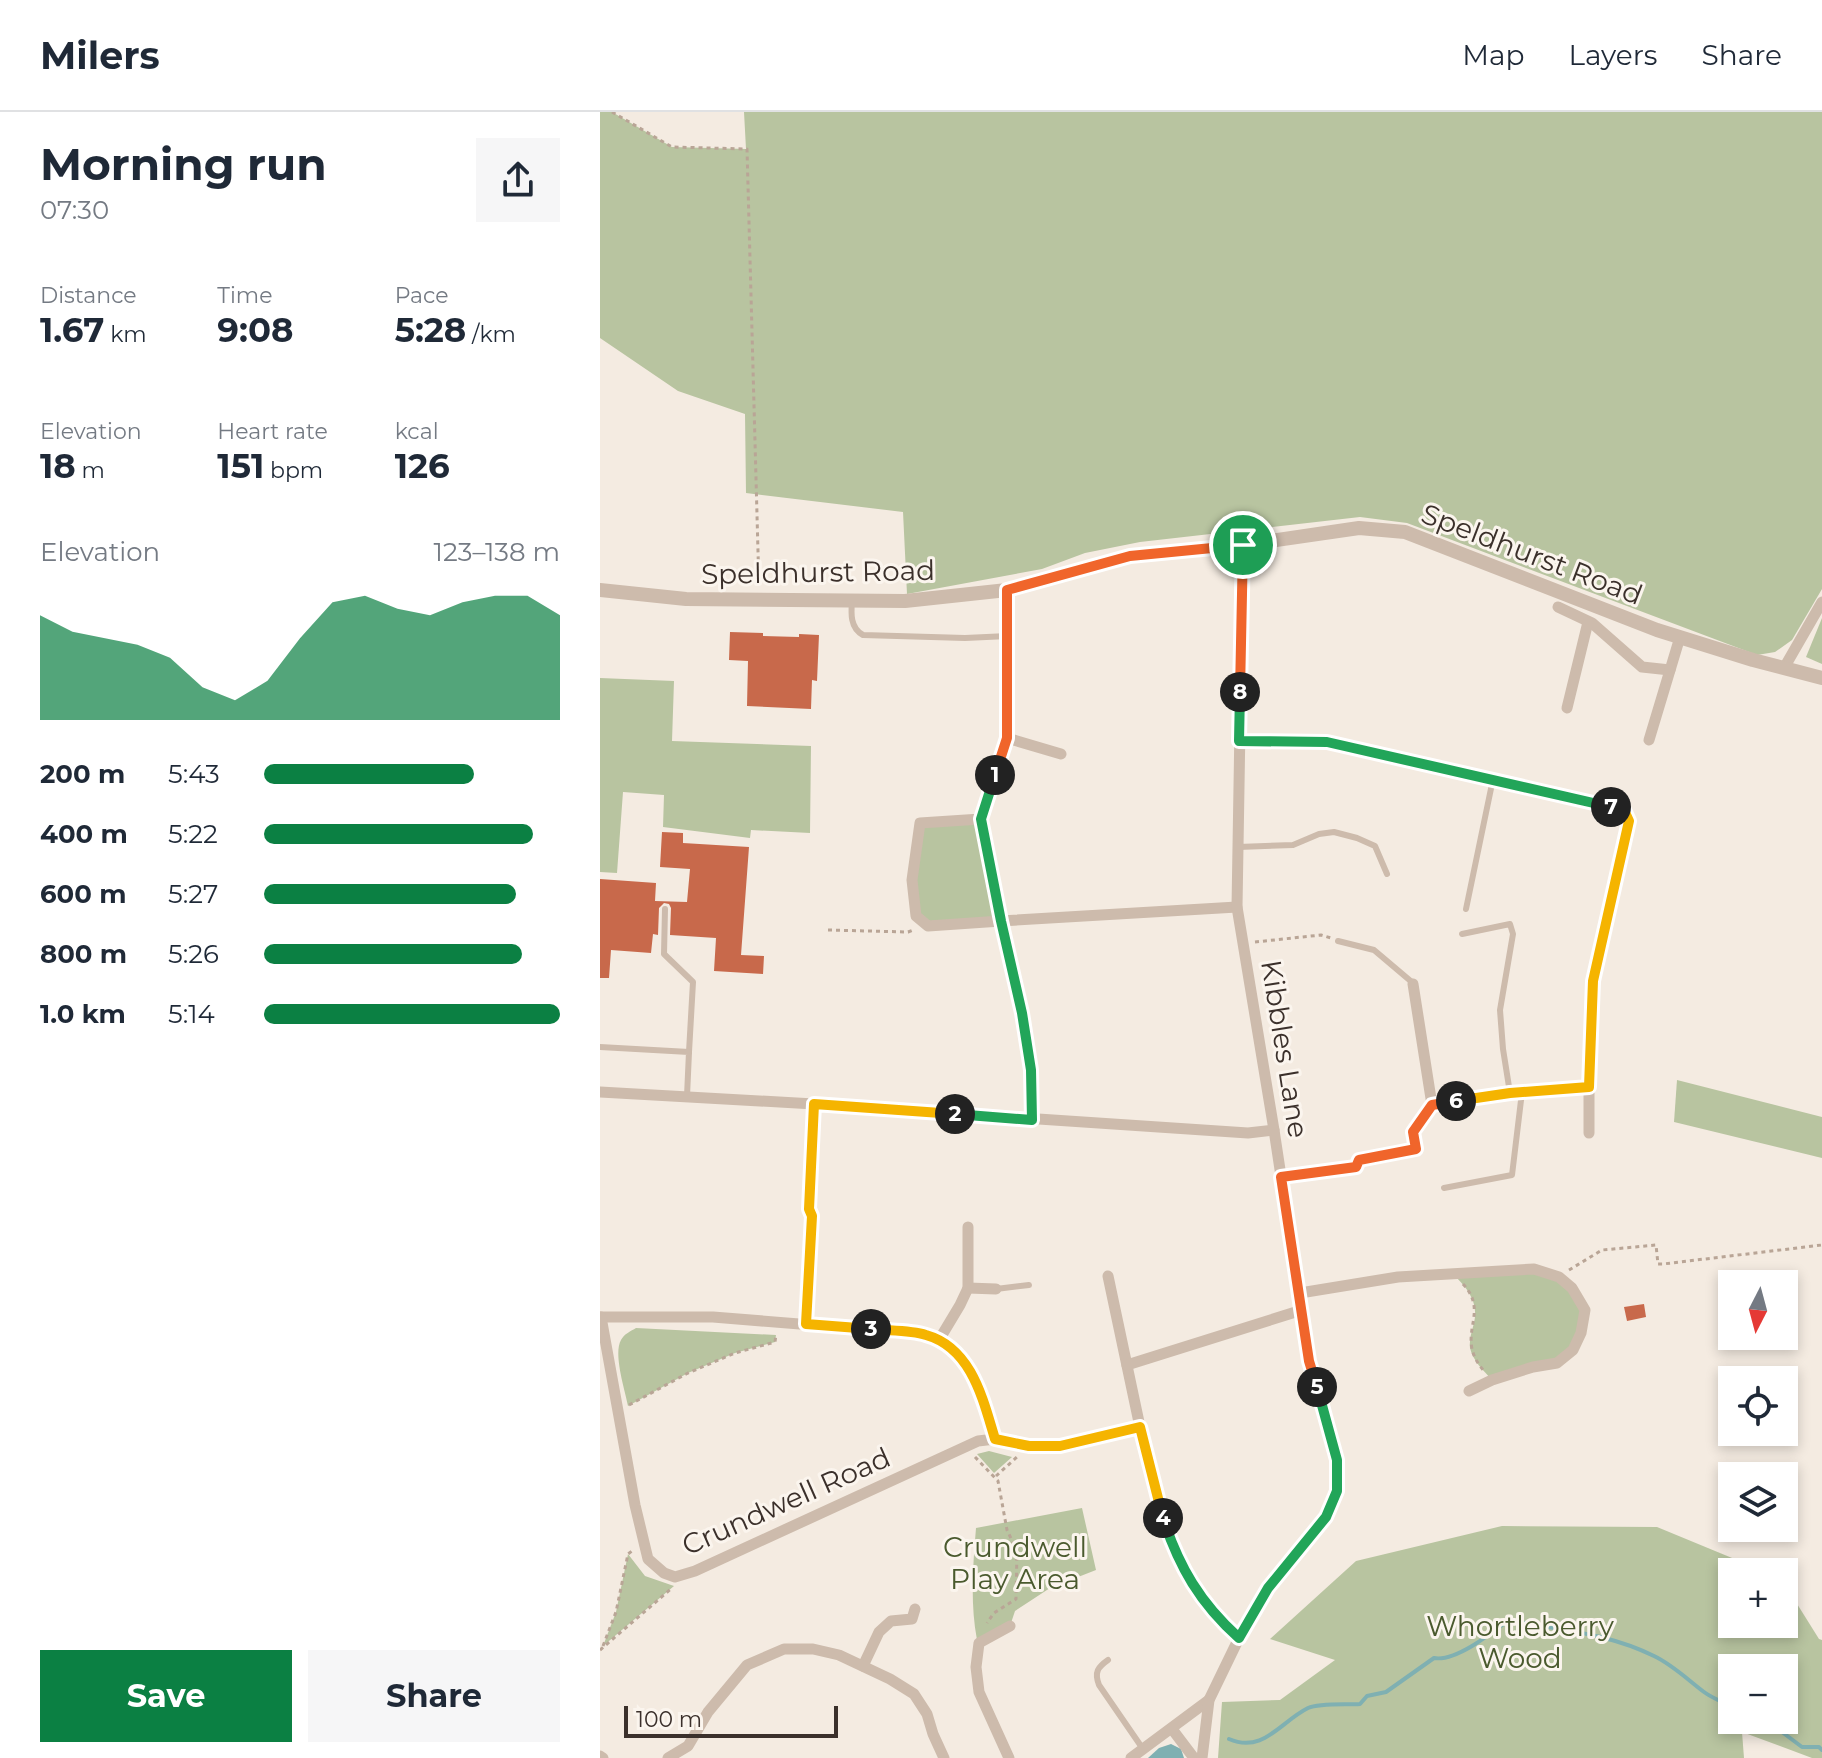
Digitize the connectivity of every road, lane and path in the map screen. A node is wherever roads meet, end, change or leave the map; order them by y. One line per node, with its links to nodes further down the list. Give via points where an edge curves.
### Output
1 (612, 112): 5 (path, via 672,147 747,149)
2 (1243, 545): 4 (street, Speldhurst Road, via 1130,556); 11 (street, Speldhurst Road, via 1359,528 1405,532); 18 (street, Kibbles Lane)
3 (600, 590): 5 (street, Speldhurst Road)
4 (1007, 590): 6 (street, Speldhurst Road); 10 (street)
5 (759, 600): 6 (street, Speldhurst Road)
6 (852, 601): 10 (lane, via 853,624 863,635)
7 (1822, 602): 12 (street)
8 (1558, 607): 9 (street)
9 (1588, 622): 13 (street, via 1642,667); 15 (street)
10 (1008, 636): 16 (street)
11 (1680, 637): 12 (street, Speldhurst Road); 13 (street)
12 (1784, 668): 14 (street, Speldhurst Road)
13 (1670, 670): 17 (street)
14 (1822, 678)
15 (1567, 708)
16 (1007, 738): 19 (street); 21 (street)
17 (1649, 740)
18 (1239, 741): 20 (street, via 1327,742); 22 (street, Kibbles Lane)
19 (1061, 754)
20 (1493, 779): 26 (lane); 36 (street, via 1624,810 1629,821 1593,981)
21 (981, 819): 27 (street); 28 (street, via 920,823 912,880 916,916)
22 (1238, 847): 23 (lane, via 1293,845 1334,832 1375,846); 24 (street, Kibbles Lane)
23 (1387, 874)
24 (1237, 907): 27 (street); 32 (street, Kibbles Lane)
25 (665, 909): 35 (lane, via 664,954 693,982)
26 (1466, 909)
27 (1001, 921): 28 (street); 42 (path, via 1031,1070)
28 (928, 926): 29 (path, via 908,932)
29 (828, 930)
30 (1462, 934): 38 (lane, via 1510,924 1513,934 1500,1010 1503,1049)
31 (1338, 941): 32 (path, via 1321,935); 33 (lane, via 1374,950)
32 (1243, 943): 43 (street, Kibbles Lane)
33 (1413, 984): 41 (street)
34 (600, 1047): 35 (lane)
35 (689, 1052): 39 (lane)
36 (1589, 1087): 38 (street); 44 (street)
37 (600, 1092): 39 (street)
38 (1516, 1092): 41 (street); 46 (lane, via 1512,1175)
39 (687, 1097): 40 (street)
40 (814, 1104): 42 (street); 47 (path)
41 (1432, 1105): 45 (path, via 1413,1132 1416,1149 1359,1160 1356,1167)
42 (1032, 1120): 43 (street, via 1248,1133)
43 (1274, 1130): 45 (street, Kibbles Lane)
44 (1589, 1133)
45 (1281, 1177): 56 (street, Kibbles Lane)
46 (1444, 1188)
47 (812, 1216): 60 (street)
48 (968, 1227): 54 (street)
49 (1822, 1245): 52 (path, via 1663,1264 1658,1264 1656,1245 1602,1250)
50 (1452, 1273): 52 (street, via 1534,1269); 56 (street); 63 (path, via 1474,1300 1470,1349)
51 (1108, 1276): 62 (street)
52 (1559, 1277): 63 (street, via 1585,1310 1573,1350 1557,1363)
53 (1029, 1285): 55 (lane)
54 (968, 1288): 55 (street); 61 (street)
55 (996, 1289)
56 (1300, 1293): 57 (street, Kibbles Lane)
57 (1302, 1310): 62 (street); 75 (street, Kibbles Lane, via 1309,1361 1337,1460 1337,1491 1326,1517 1268,1588)
58 (600, 1317): 59 (street); 65 (street, Crundwell Road)
59 (777, 1322): 60 (street); 65 (path, via 775,1342 688,1373)
60 (806, 1324): 61 (street, via 924,1334)
61 (939, 1340): 67 (street, via 965,1361)
62 (1127, 1365): 66 (street)
63 (1492, 1380): 64 (street)
64 (1469, 1391)
65 (619, 1411): 71 (street, Crundwell Road)
66 (1140, 1427): 69 (street, Crundwell Road, via 1060,1446); 75 (street, via 1174,1551 1203,1601)
67 (995, 1439): 68 (street, Crundwell Road); 69 (street, Crundwell Road)
68 (966, 1445): 70 (path); 72 (street, Crundwell Road)
69 (1029, 1446): 70 (path)
70 (995, 1477): 76 (path, via 1017,1551 1016,1599 994,1613)
71 (644, 1542): 72 (street, Crundwell Road, via 648,1559); 77 (path, via 628,1554 616,1612)
72 (675, 1577): 77 (path, via 674,1586)
73 (915, 1609): 79 (street, via 912,1619 891,1621 879,1632)
74 (1010, 1626): 76 (street)
75 (1239, 1638): 80 (street, Kibbles Lane)
76 (979, 1643): 85 (street, via 979,1692)
77 (601, 1648)
78 (1108, 1660): 82 (lane, via 1096,1673 1099,1685)
79 (863, 1666): 83 (street, via 813,1649 784,1649 747,1665 688,1746); 84 (street, via 914,1694)
80 (1209, 1700): 81 (street); 88 (street, Kibbles Lane)
81 (1172, 1729): 82 (street); 87 (street)
82 (1143, 1749): 86 (street)
83 (668, 1758)
84 (944, 1758)
85 (1009, 1758)
86 (1131, 1758)
87 (1194, 1758)
88 (1202, 1758)

